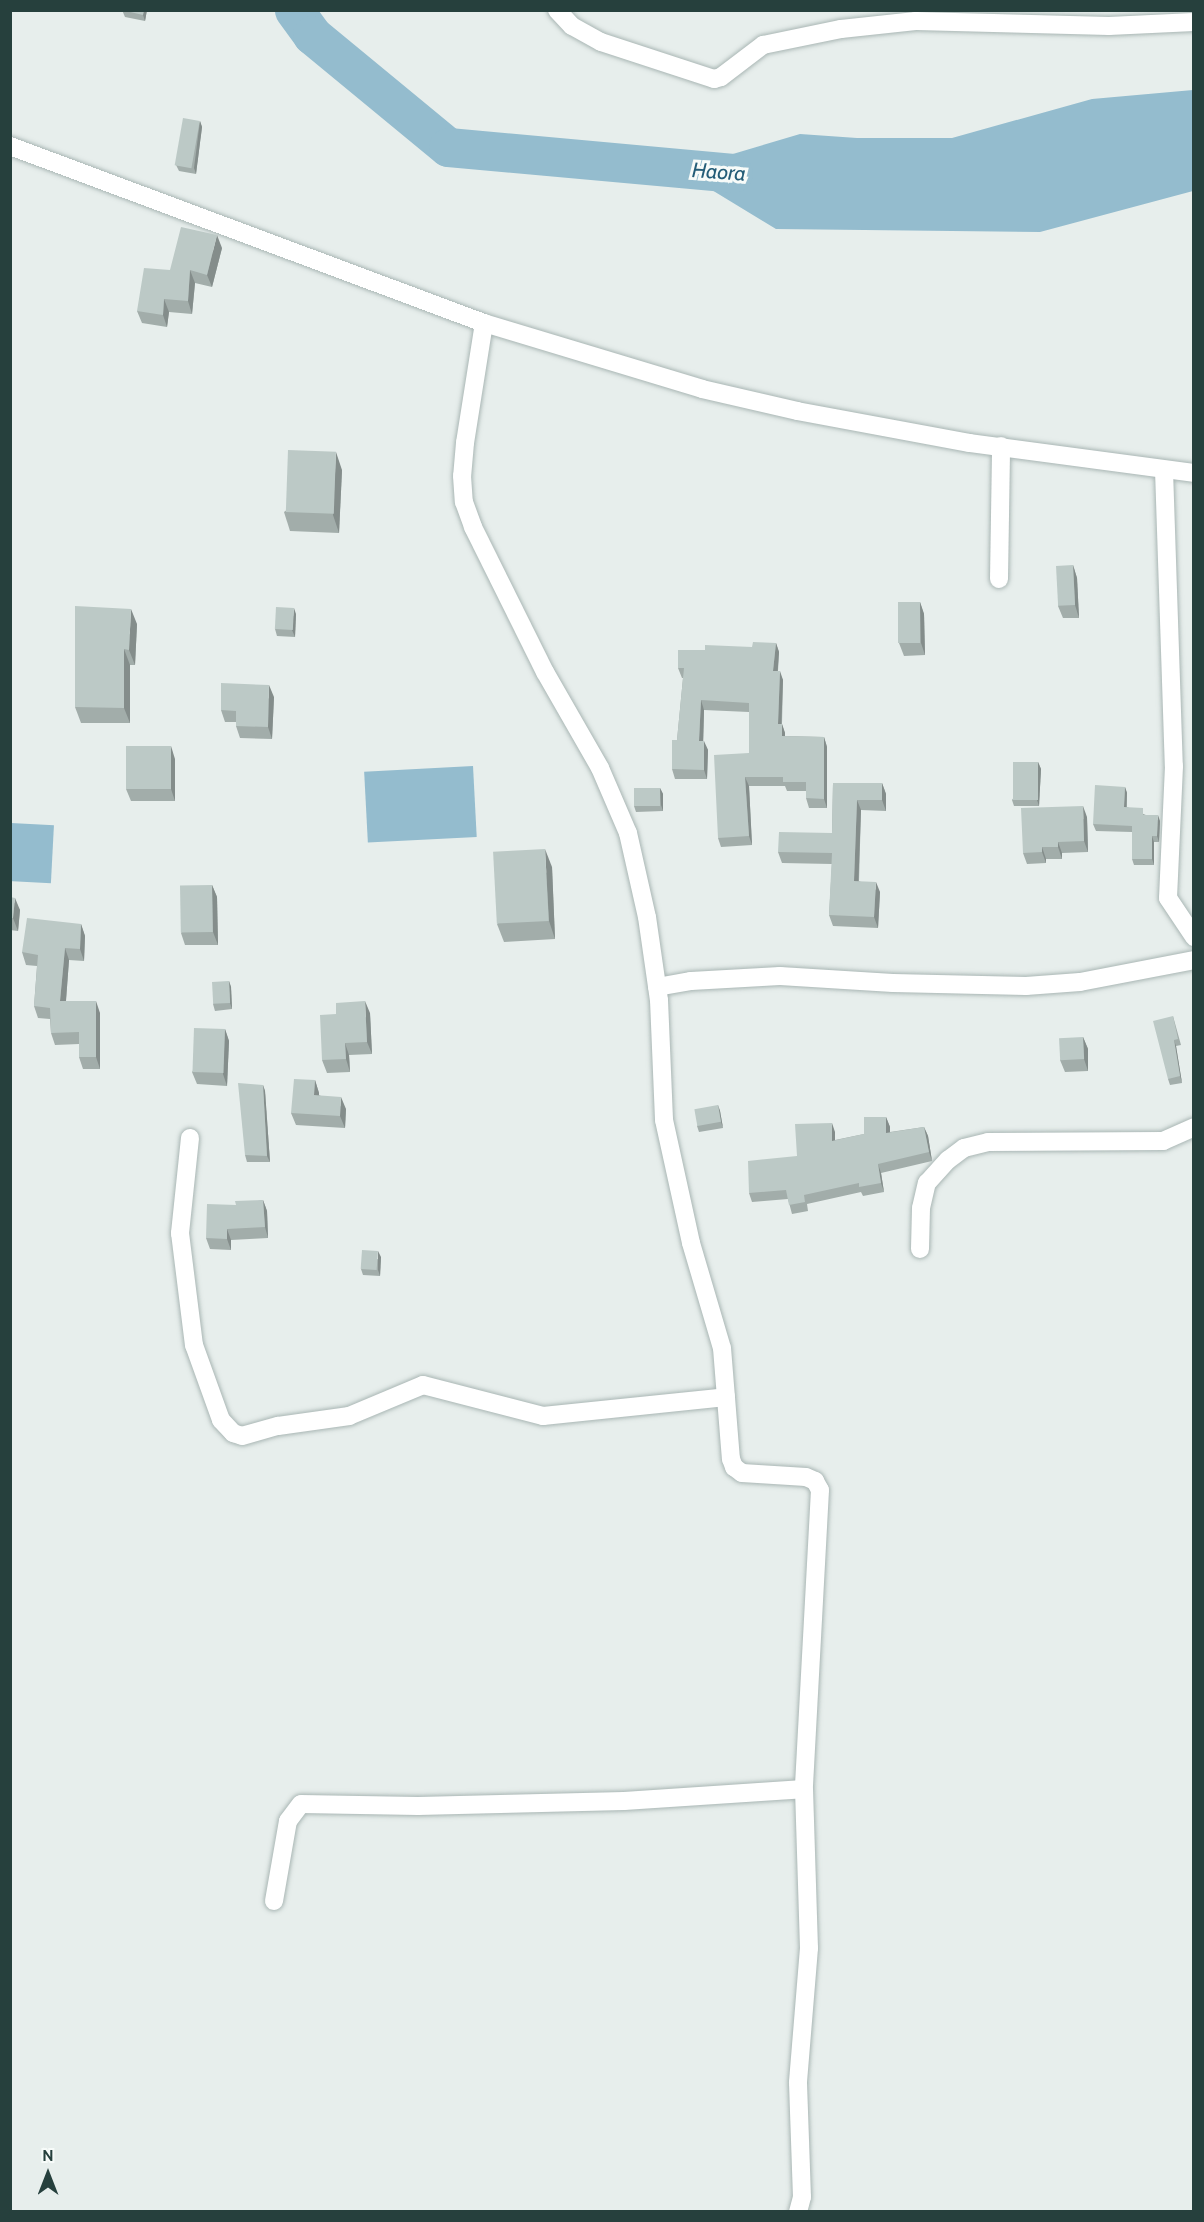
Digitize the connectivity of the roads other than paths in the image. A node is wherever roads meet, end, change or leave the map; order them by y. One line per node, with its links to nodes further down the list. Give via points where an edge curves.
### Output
1 (557, 10): 3 (street, via 572,26 601,42 714,79 762,45 841,29 916,21)
2 (1061, 10): 3 (street)
3 (1034, 22): 4 (street, via 1109,26)
4 (1194, 22)
5 (10, 146): 6 (street)
6 (484, 323): 7 (street, via 713,392 797,411); 13 (street, via 465,443 464,502 545,672 600,768 628,833 647,917)
7 (1000, 446): 8 (street); 10 (street)
8 (1164, 470): 9 (street); 11 (street, via 1174,766 1168,898)
9 (1194, 473)
10 (999, 579)
11 (1194, 937)
12 (1194, 960): 13 (street, via 1080,982 1026,986 780,976)
13 (657, 987): 17 (street, via 664,1120 691,1243 722,1348)
14 (1194, 1127): 16 (street, via 1163,1141 988,1142 964,1148 927,1183 921,1208)
15 (190, 1138): 17 (street, via 180,1233 194,1345 221,1420 233,1433 242,1436 278,1426 349,1416 423,1385 543,1416)
16 (920, 1249)
17 (726, 1397): 18 (street, via 734,1467 742,1473 806,1477 815,1481 820,1490)
18 (804, 1789): 19 (street, via 624,1801 418,1806 301,1804 288,1821); 20 (street, via 809,1948 799,2067 802,2197)
19 (274, 1901)
20 (798, 2211)

